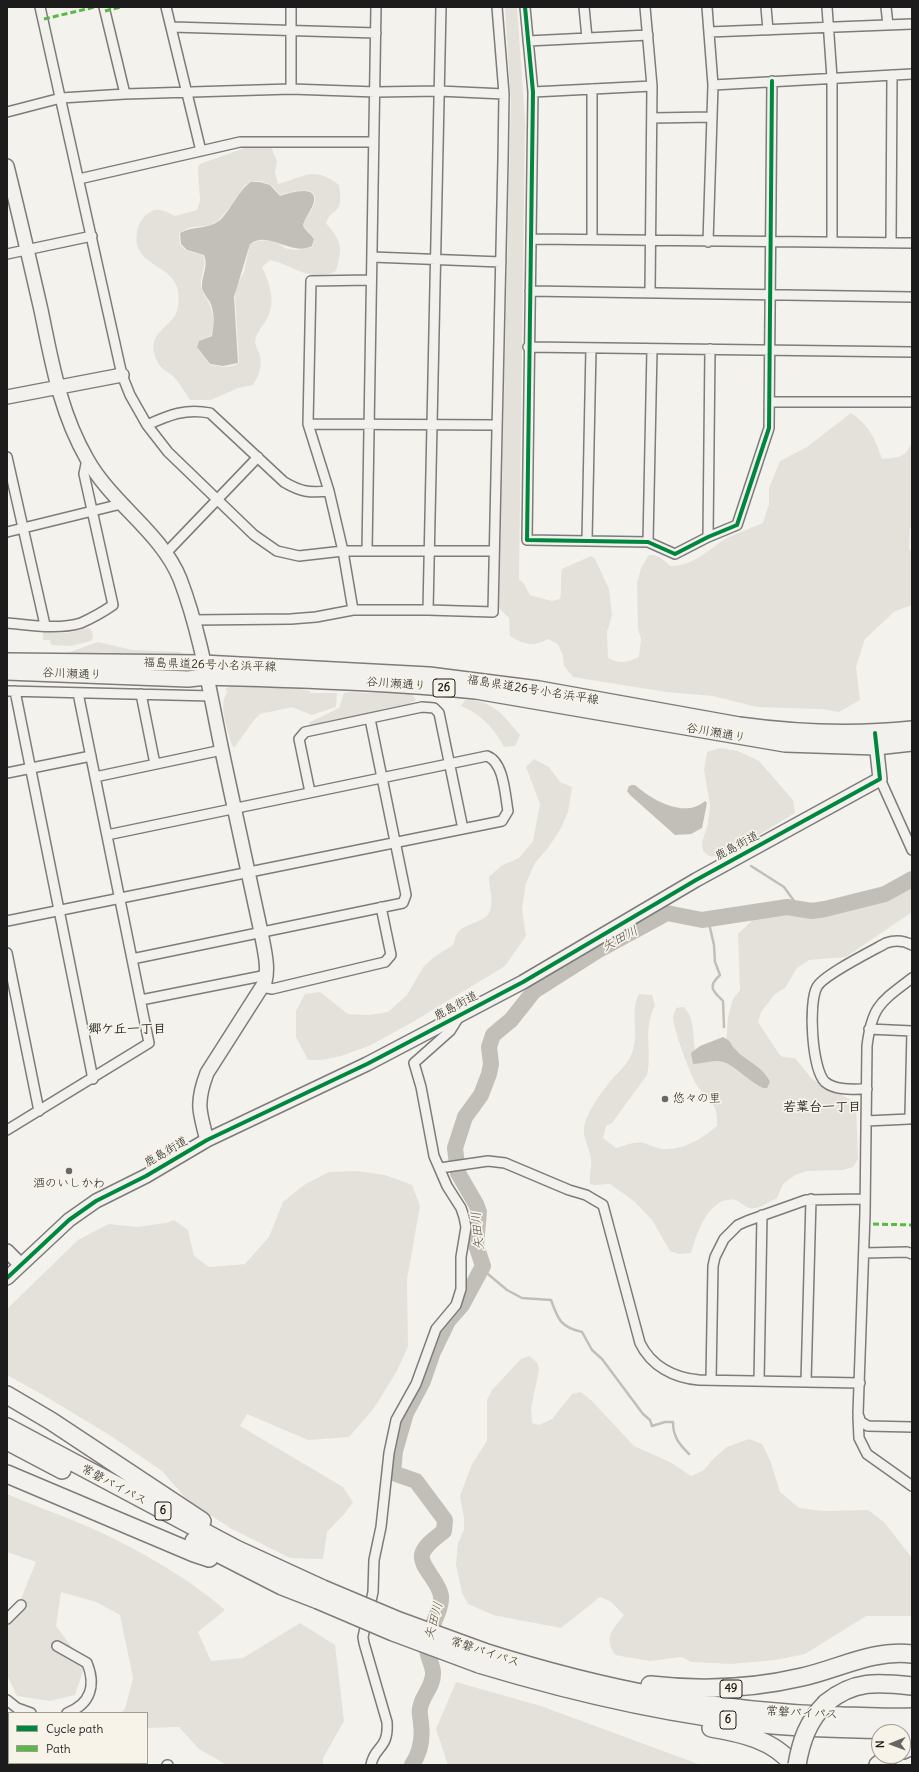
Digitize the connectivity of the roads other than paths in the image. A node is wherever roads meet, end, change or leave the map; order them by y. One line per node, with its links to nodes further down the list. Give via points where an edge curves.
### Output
1 (40, 7): 40 (street)
2 (104, 7): 38 (street)
3 (166, 7): 17 (street)
4 (291, 7): 19 (street)
5 (376, 7): 22 (street)
6 (441, 7): 34 (street)
7 (497, 7): 39 (street)
8 (525, 7): 25 (street)
9 (584, 7): 24 (street)
10 (645, 7): 23 (street)
11 (707, 7): 21 (street)
12 (766, 7): 20 (street)
13 (827, 7): 18 (street)
14 (886, 7): 16 (street)
15 (912, 24): 16 (street)
16 (888, 25): 18 (street)
17 (172, 27): 19 (street); 35 (street)
18 (828, 27): 20 (street); 28 (street)
19 (290, 30): 22 (street); 32 (street)
20 (768, 30): 21 (street)
21 (709, 32): 30 (street)
22 (376, 33): 36 (street)
23 (648, 35): 24 (street); 31 (street)
24 (587, 38): 25 (street)
25 (528, 41): 37 (street)
26 (912, 74): 27 (street)
27 (892, 76): 28 (street); 55 (street)
28 (832, 78): 29 (street); 53 (street)
29 (772, 82): 30 (street); 52 (street)
30 (713, 85): 42 (street)
31 (652, 86): 33 (street); 43 (street)
32 (291, 89): 35 (street); 36 (street)
33 (592, 89): 37 (street); 50 (street)
34 (439, 91): 36 (street); 39 (street); 60 (street)
35 (186, 92): 38 (street); 45 (street)
36 (376, 92): 44 (street)
37 (533, 92): 49 (street)
38 (125, 94): 40 (street)
39 (504, 94): 61 (street)
40 (61, 98): 41 (street); 47 (street)
41 (7, 112)
42 (712, 117): 43 (street); 54 (street)
43 (652, 118): 51 (street)
44 (374, 142): 45 (street, via 240,142); 59 (street)
45 (201, 150): 47 (street)
46 (7, 166): 57 (street)
47 (79, 179): 48 (street)
48 (92, 236): 57 (street); 73 (street)
49 (532, 239): 50 (street); 63 (street)
50 (592, 239): 51 (street)
51 (651, 241): 54 (street); 64 (street)
52 (770, 241): 53 (street); 54 (street); 65 (street)
53 (832, 241): 55 (street)
54 (708, 242)
55 (891, 242): 56 (street)
56 (912, 243)
57 (28, 248): 58 (street); 74 (street)
58 (7, 254)
59 (372, 257): 60 (street); 62 (street)
60 (435, 259): 61 (street); 82 (street)
61 (500, 262): 80 (street)
62 (371, 280): 78 (street, via 311,281); 79 (street)
63 (530, 291): 64 (street); 67 (street)
64 (650, 293): 65 (street)
65 (770, 295): 66 (street); 71 (street)
66 (912, 297)
67 (528, 347): 68 (street); 93 (street, via 527,540)
68 (590, 348): 69 (street); 93 (street)
69 (652, 349): 70 (street); 94 (street)
70 (710, 349): 71 (street); 92 (street)
71 (770, 351): 72 (street); 76 (street)
72 (912, 352)
73 (122, 374): 74 (street); 81 (street, via 130,395)
74 (57, 386): 75 (street); 85 (street, via 62,406)
75 (7, 397)
76 (770, 402): 77 (street); 92 (street, via 769,428 737,525)
77 (912, 402)
78 (308, 424): 79 (street); 86 (street)
79 (369, 424): 82 (street); 96 (street)
80 (496, 425): 82 (street); 98 (street)
81 (148, 426): 84 (street, via 173,413 196,410 210,413); 87 (street, via 168,452)
82 (432, 426): 97 (street)
83 (7, 457): 90 (street)
84 (258, 457): 86 (street, via 284,482 296,489 309,493); 87 (street)
85 (87, 460): 88 (street); 89 (street, via 84,474)
86 (330, 491): 95 (street)
87 (218, 500): 95 (street, via 254,535 278,551 299,556); 99 (street)
88 (121, 504): 89 (street); 99 (street)
89 (92, 511): 90 (street); 104 (street, via 113,605 79,623)
90 (22, 528): 91 (street); 104 (street)
91 (7, 532)
92 (708, 537): 94 (street, via 675,554)
93 (587, 540): 94 (street)
94 (648, 542)
95 (343, 551): 96 (street); 100 (street)
96 (367, 551): 97 (street)
97 (430, 551): 98 (street); 101 (street)
98 (493, 551): 101 (street, via 493,612)
99 (166, 552): 102 (street, via 178,576)
100 (353, 610): 101 (street); 102 (street, via 291,619)
101 (428, 610)
102 (193, 620): 106 (street)
103 (7, 624): 104 (street)
104 (45, 626)
105 (7, 661): 106 (main road, 福島県道26号小名浜平線 / 26)
106 (205, 670): 107 (main road, 谷川瀬通り / 26, via 188,679); 111 (street); 114 (main road, 谷川瀬通り / 26, via 476,691 778,743)
107 (7, 672)
108 (11, 691): 109 (street); 120 (street)
109 (78, 692): 110 (street); 117 (street)
110 (141, 694): 111 (street); 119 (street)
111 (212, 696): 116 (street)
112 (370, 719): 118 (street, via 422,707 434,708 439,714); 123 (street); 125 (street, via 305,732 301,735 299,739)
113 (912, 729): 114 (main road, 26)
114 (876, 740): 115 (main road, 26); 124 (street)
115 (912, 743)
116 (222, 750): 119 (street); 126 (street)
117 (91, 756): 120 (street); 122 (street)
118 (449, 763): 123 (street); 127 (street); 127 (street, via 487,756 491,757 501,772 508,811 502,821)
119 (155, 764): 122 (street)
120 (31, 768): 121 (street); 134 (street)
121 (7, 773)
122 (95, 777): 128 (street)
123 (381, 777): 125 (street); 129 (street)
124 (880, 778): 130 (street); 143 (street, 鹿島街道, via 696,880 523,982)
125 (310, 792): 126 (street)
126 (235, 808): 128 (street); 131 (street)
127 (463, 829): 129 (street)
128 (107, 835): 132 (street)
129 (395, 843): 131 (street); 133 (street, via 406,895 402,903)
130 (912, 850)
131 (248, 872): 132 (street); 136 (street)
132 (120, 898): 134 (street); 139 (street)
133 (381, 907): 136 (street); 141 (street, via 391,955 385,962 272,989)
134 (60, 910): 135 (street); 146 (street)
135 (7, 921)
136 (261, 932): 139 (street); 141 (street, via 266,960)
137 (912, 945): 147 (street, via 906,941 895,940 886,943 830,975 816,987 813,1048 819,1072 833,1087)
138 (7, 953): 148 (street)
139 (132, 959): 142 (street)
140 (912, 978): 144 (street, via 879,1006)
141 (265, 981): 142 (street); 151 (street, via 207,1073 199,1100)
142 (140, 1000): 146 (street, via 149,1044)
143 (460, 1015): 151 (street, 鹿島街道, via 367,1064); 152 (street, via 450,1032 414,1063 434,1156)
144 (869, 1029): 145 (street); 147 (street)
145 (912, 1031): 149 (street, via 909,1119)
146 (93, 1079): 148 (street)
147 (867, 1089): 149 (street)
148 (39, 1111): 150 (street)
149 (866, 1121): 154 (street)
150 (7, 1130)
151 (207, 1140): 159 (street, 鹿島街道, via 146,1176 96,1201 69,1220)
152 (440, 1168): 161 (street, via 498,1161 596,1199 606,1212 635,1328 644,1351 653,1362 670,1373 689,1379); 185 (street, via 447,1186 461,1208 466,1228 461,1257 461,1289 456,1305 436,1329 416,1384 396,1420 389,1453 382,1523 374,1560 374,1592 363,1637 387,1722 388,1734)
153 (811, 1199): 154 (street); 155 (street); 163 (street)
154 (865, 1199): 157 (street)
155 (762, 1215): 161 (street, via 738,1225 724,1239 715,1257); 162 (street)
156 (7, 1251): 159 (street)
157 (864, 1253): 158 (street); 164 (street)
158 (912, 1254)
159 (20, 1264): 160 (street, 鹿島街道)
160 (7, 1278)
161 (711, 1380): 162 (street)
162 (759, 1381): 163 (street)
163 (806, 1382): 164 (street)
164 (860, 1384): 166 (street)
165 (7, 1395): 173 (highway, via 212,1527 274,1560)
166 (858, 1414): 168 (street, via 861,1422 868,1426); 171 (street, via 859,1438 867,1454)
167 (7, 1427): 173 (highway, 常磐バイパス / 6)
168 (912, 1427)
169 (7, 1441): 172 (highway, 常磐バイパス / 6)
170 (7, 1474): 172 (highway, via 194,1553)
171 (912, 1486)
172 (247, 1569): 173 (highway, 常磐バイパス / 6)
173 (317, 1590): 178 (highway, 常磐バイパス / 6, bridge, via 393,1632)
174 (14, 1609): 175 (street)
175 (7, 1619)
176 (57, 1646): 182 (street, via 87,1663 92,1680 88,1696)
177 (912, 1654): 178 (highway, 49, via 884,1653 805,1677 737,1688 674,1688)
178 (547, 1678): 183 (highway, 常磐バイパス / 6, via 689,1703 791,1714); 184 (highway, 常磐バイパス / 6, via 645,1707 727,1720 821,1728); 186 (highway, via 613,1705 745,1735 769,1744 787,1757)
179 (912, 1686): 187 (highway, bridge, via 871,1683 853,1687 834,1696 815,1714 808,1726)
180 (7, 1700): 181 (street, via 17,1708)
181 (28, 1712)
182 (70, 1712)
183 (912, 1717)
184 (912, 1730)
185 (371, 1765)
186 (793, 1765)
187 (797, 1765)

